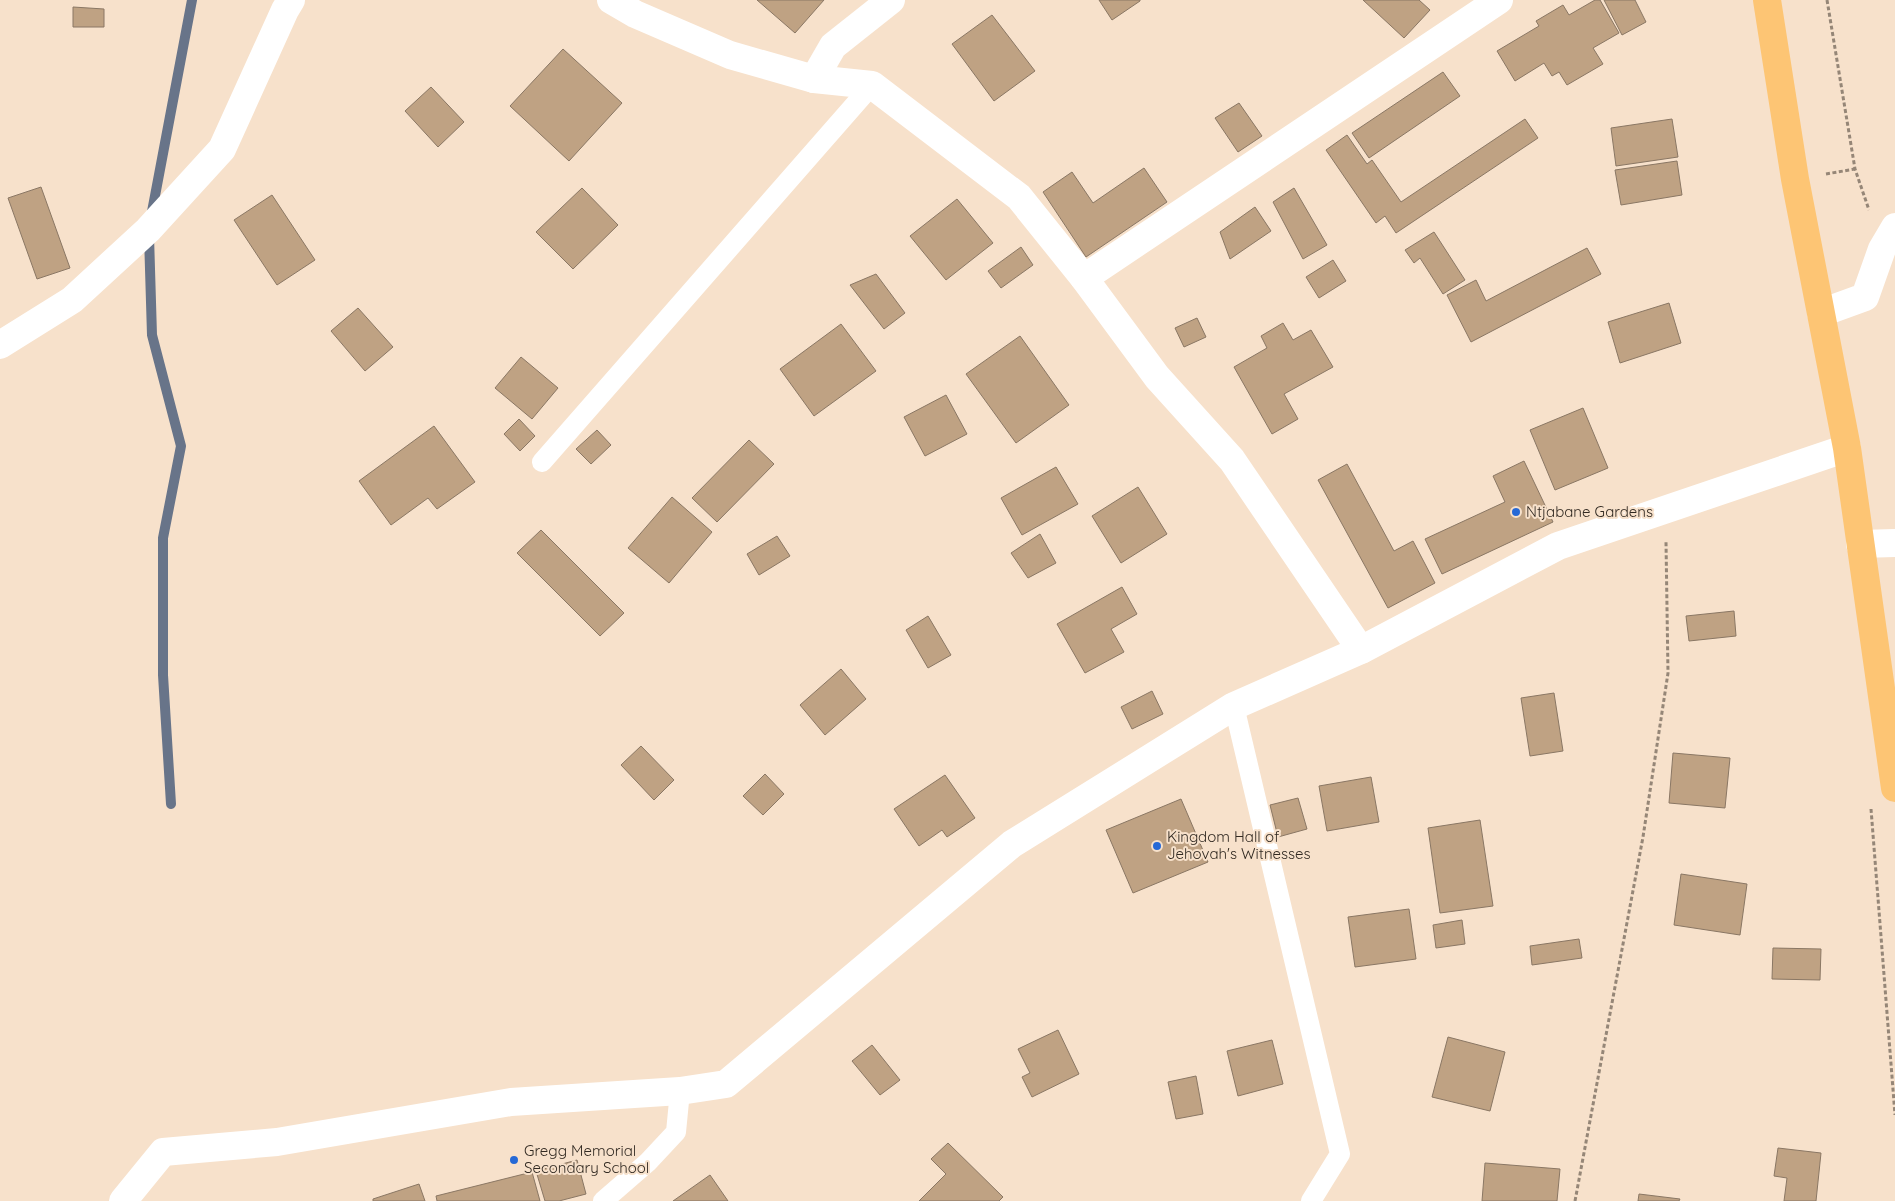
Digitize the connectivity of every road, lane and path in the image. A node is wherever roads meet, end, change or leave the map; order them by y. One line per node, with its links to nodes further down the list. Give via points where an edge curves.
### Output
1 (292, 0): 12 (street, via 222,149 148,230 72,300)
2 (611, 0): 7 (street, via 635,14 730,55)
3 (891, 0): 7 (street, via 833,46)
4 (1499, 0): 10 (street)
5 (1767, 0): 11 (main road, via 1795,179)
6 (1827, 0): 9 (path, via 1855,169)
7 (814, 79): 8 (street)
8 (872, 85): 10 (street, via 1019,197); 14 (lane)
9 (1888, 238): 11 (street, via 1865,298)
10 (1084, 278): 18 (street, via 1157,377 1232,460)
11 (1821, 313): 13 (main road)
12 (0, 345)
13 (1847, 448): 15 (street); 17 (main road)
14 (542, 462)
15 (1666, 509): 18 (street, via 1558,546); 25 (path, via 1668,673 1643,837)
16 (1895, 543): 17 (street)
17 (1860, 544): 20 (main road)
18 (1361, 650): 19 (street)
19 (1234, 706): 21 (street, via 1012,844 726,1084); 24 (lane, via 1340,1154)
20 (1895, 788)
21 (680, 1091): 22 (street, via 511,1102 277,1142 163,1152); 23 (lane, via 676,1132 648,1162)
22 (123, 1201)
23 (603, 1201)
24 (1311, 1201)
25 (1575, 1201)

